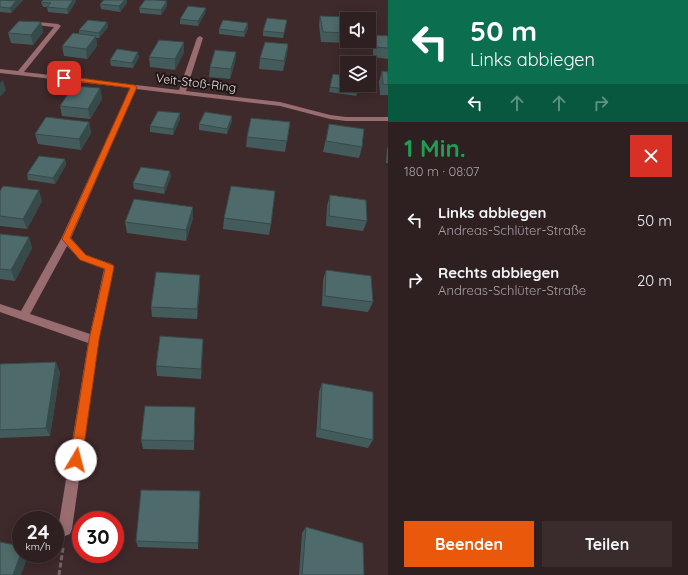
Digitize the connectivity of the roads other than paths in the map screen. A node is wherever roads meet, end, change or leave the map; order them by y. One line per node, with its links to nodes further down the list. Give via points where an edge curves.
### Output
1 (22, 22): 4 (street, via 58,26)
2 (200, 38): 6 (street)
3 (0, 71): 4 (street, Veit-Stoß-Ring)
4 (20, 73): 5 (street, Veit-Stoß-Ring)
5 (134, 87): 6 (street, Veit-Stoß-Ring); 8 (street)
6 (182, 92): 7 (street, Veit-Stoß-Ring, via 280,104 330,117)
7 (388, 119)
8 (66, 239): 10 (street); 11 (street, via 83,257 109,267)
9 (0, 308): 10 (street)
10 (23, 316): 11 (street)
11 (94, 340): 12 (street)
12 (65, 529)

